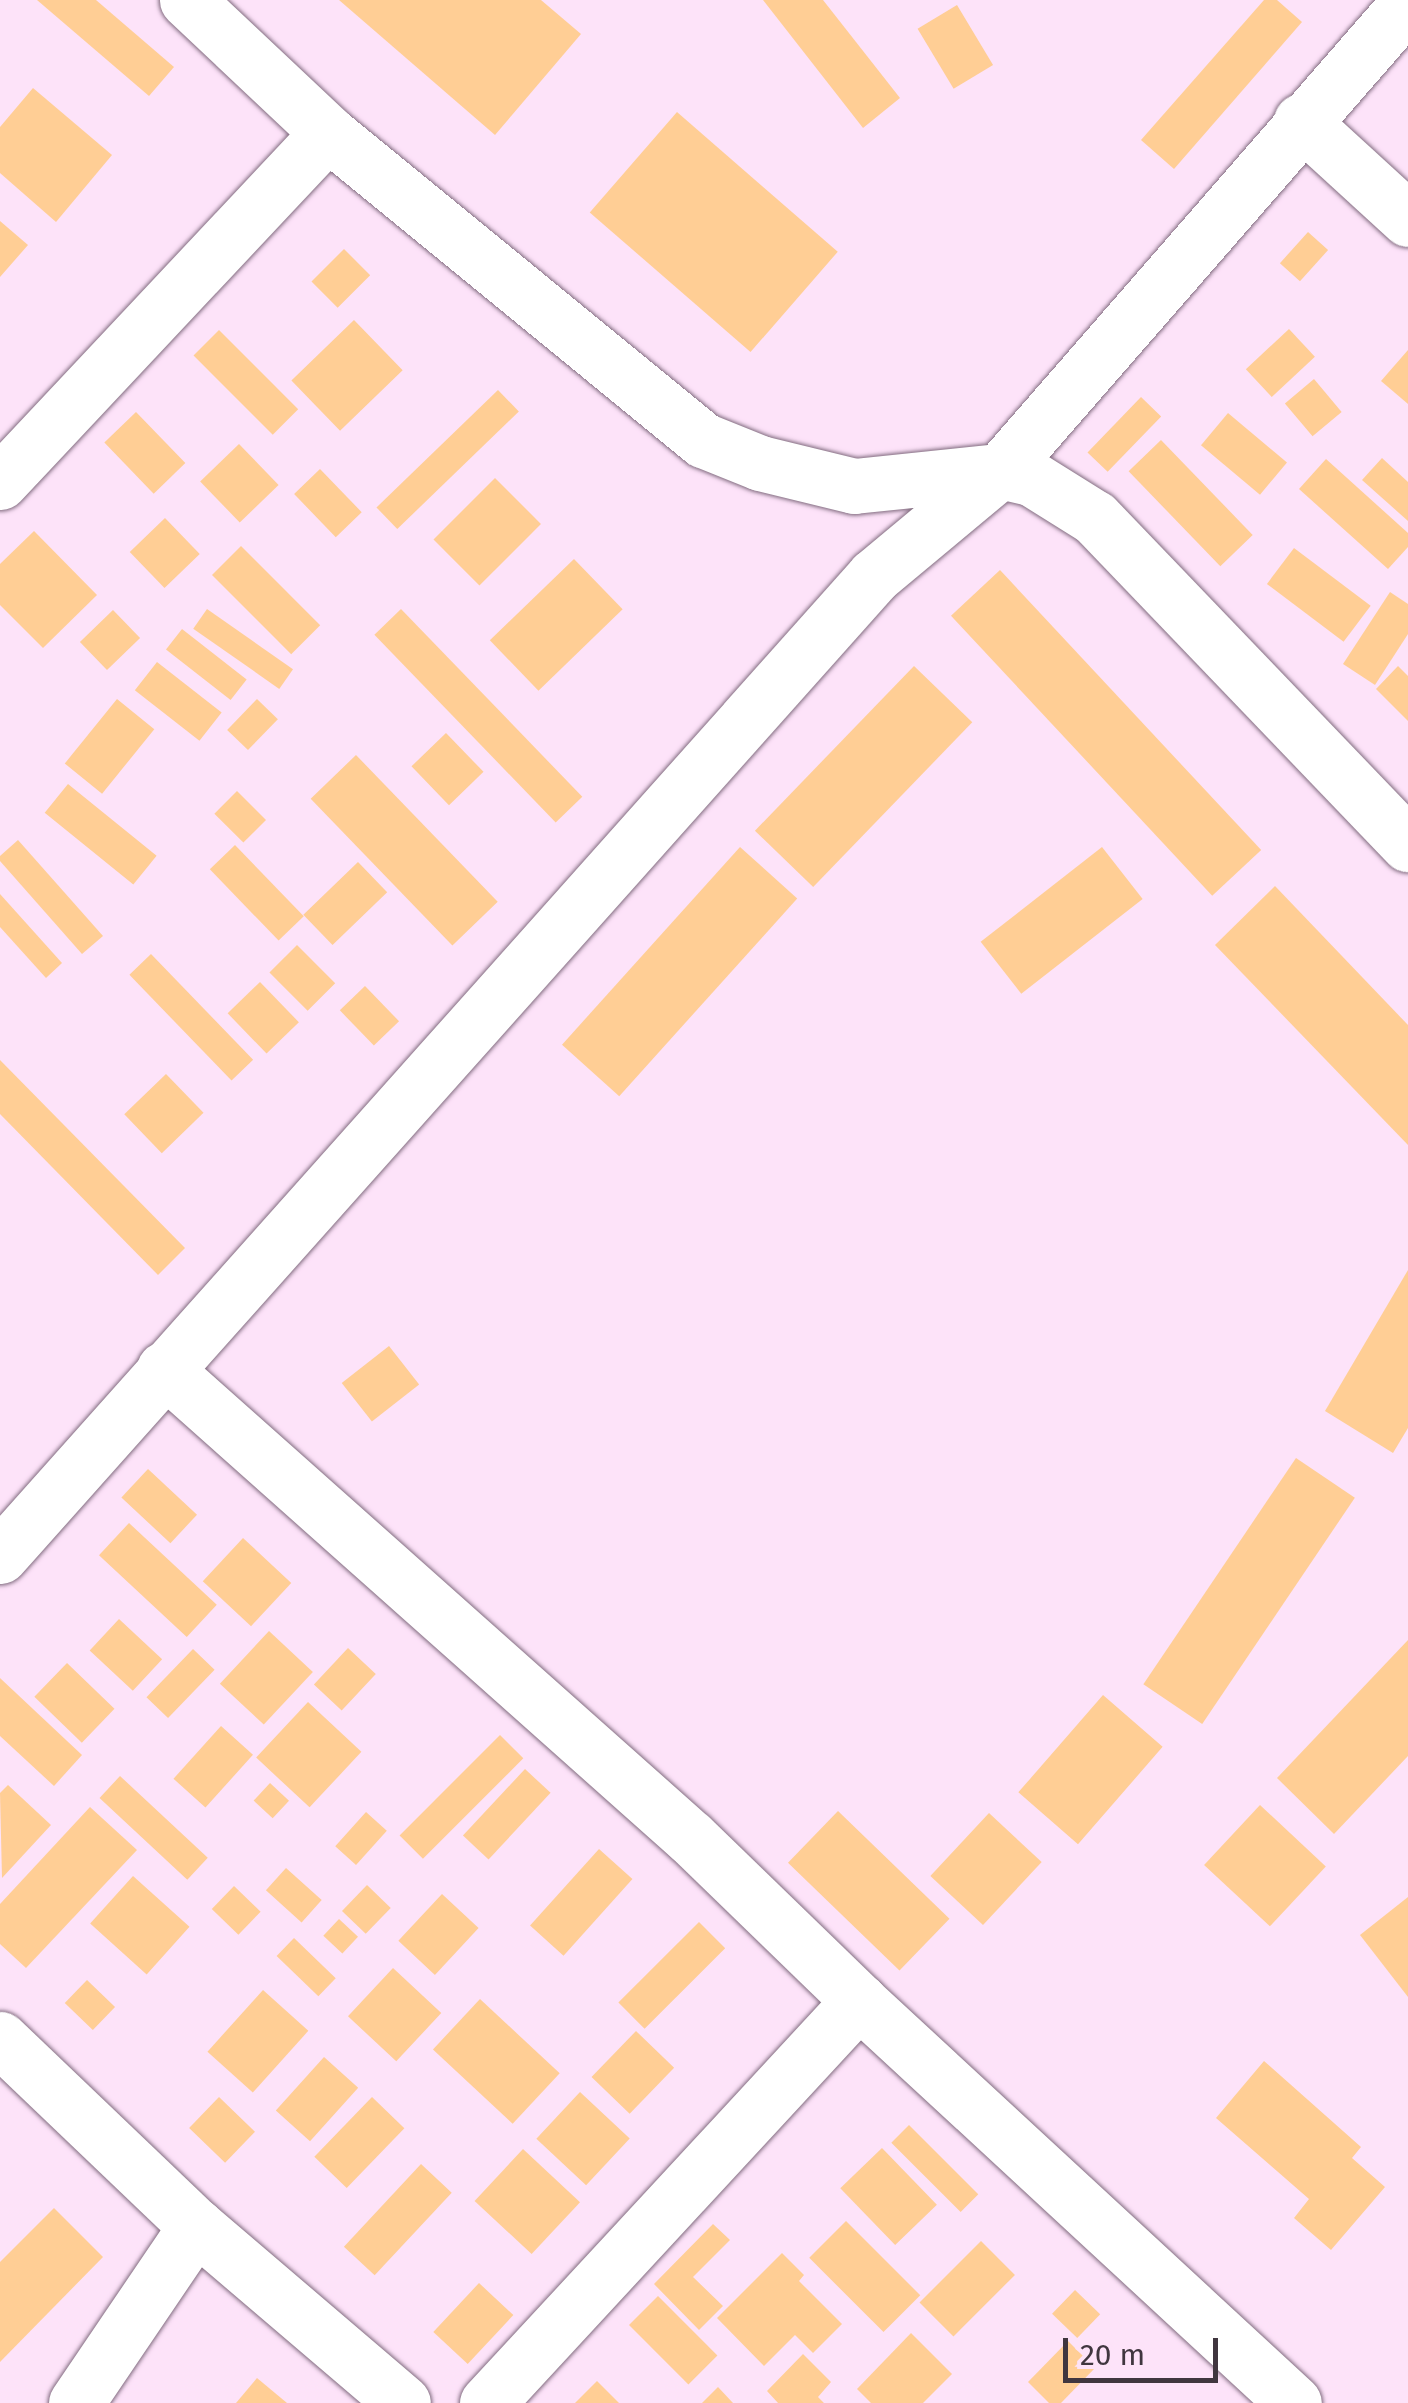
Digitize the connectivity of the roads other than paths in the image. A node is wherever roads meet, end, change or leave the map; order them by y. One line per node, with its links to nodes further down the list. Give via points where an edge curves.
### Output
1 (187, 0): 4 (street)
2 (1408, 3): 3 (street)
3 (1302, 121): 5 (street); 6 (street)
4 (328, 133): 6 (street, via 702,440 760,463 854,486); 7 (street)
5 (1408, 219)
6 (1000, 471): 8 (street, via 1031,478 1095,518); 9 (street, via 874,576)
7 (0, 482)
8 (1408, 844)
9 (164, 1369): 10 (street); 11 (street, via 691,1838)
10 (0, 1556)
11 (859, 2001): 16 (street); 17 (street)
12 (0, 2040): 13 (street)
13 (196, 2226): 14 (street); 15 (street)
14 (76, 2403)
15 (402, 2403)
16 (487, 2403)
17 (1294, 2403)

